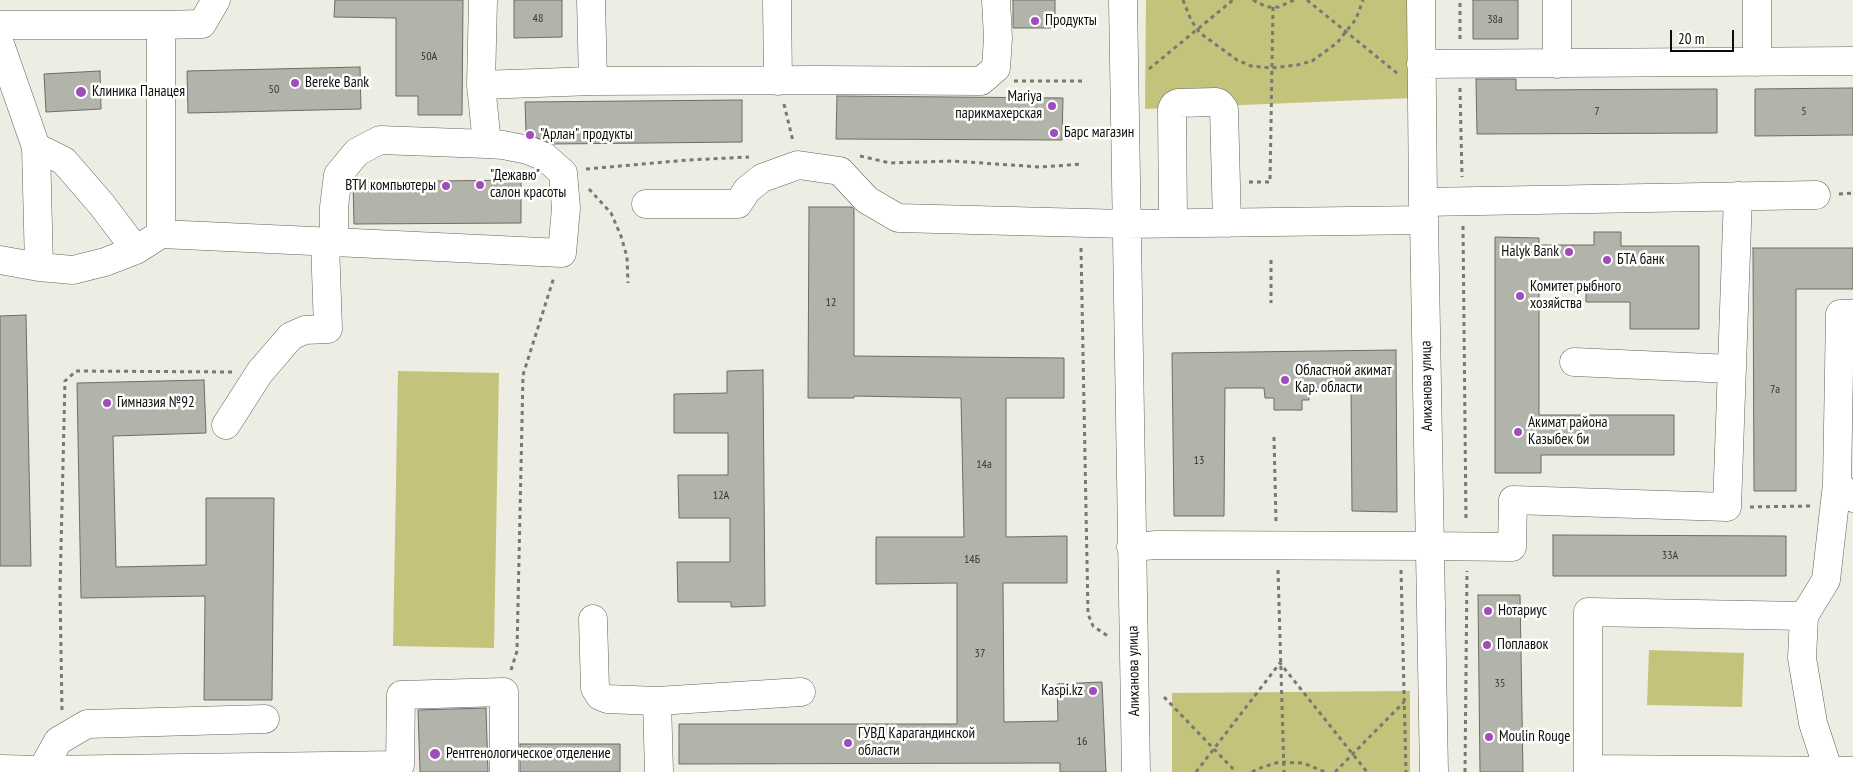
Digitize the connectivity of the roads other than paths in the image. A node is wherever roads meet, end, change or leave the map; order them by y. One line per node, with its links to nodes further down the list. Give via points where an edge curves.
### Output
1 (216, 0): 11 (street, via 202,24)
2 (483, 0): 19 (street)
3 (591, 0): 17 (street)
4 (777, 0): 18 (street)
5 (996, 0): 18 (street, via 996,68 981,81)
6 (1123, 0): 28 (street, Алиханова улица)
7 (1420, 0): 16 (street, Алиханова улица)
8 (1557, 0): 15 (street)
9 (1758, 0): 13 (street)
10 (0, 25): 11 (street)
11 (161, 26): 29 (street)
12 (0, 44): 21 (street)
13 (1757, 62): 14 (street); 15 (street)
14 (1853, 62)
15 (1557, 64): 16 (street, via 1460,64)
16 (1410, 69): 25 (street, Алиханова улица)
17 (593, 81): 18 (street); 19 (street)
18 (778, 81)
19 (481, 85): 20 (street)
20 (487, 144): 30 (street, via 380,140 357,152 338,176); 30 (street, via 537,154 563,172 566,208 562,253)
21 (36, 147): 31 (street, via 64,161); 33 (street)
22 (1816, 195): 23 (street)
23 (1738, 196): 25 (street, via 1463,201); 36 (street)
24 (646, 204): 28 (street, via 738,204 747,190 762,178 798,165 840,171 867,200 898,218)
25 (1424, 211): 27 (street); 39 (street, Алиханова улица)
26 (1173, 222): 27 (street); 27 (street, via 1172,109 1178,103 1216,102 1224,109); 28 (street)
27 (1227, 222)
28 (1126, 224): 40 (street, Алиханова улица)
29 (161, 234): 30 (street); 31 (street)
30 (329, 242): 37 (street, via 328,328 305,330 291,336 260,372)
31 (136, 250): 33 (street, via 73,270)
32 (0, 260): 33 (street)
33 (39, 267)
34 (1853, 314): 38 (street, via 1840,314)
35 (1574, 362): 36 (street)
36 (1732, 369): 39 (street, via 1727,507 1513,500 1512,547)
37 (226, 425)
38 (1841, 496): 41 (street, via 1826,580)
39 (1429, 546): 40 (street); 52 (street, Алиханова улица)
40 (1131, 547): 51 (street, Алиханова улица)
41 (1804, 616): 48 (street, via 1588,612); 53 (street, via 1802,658 1813,723)
42 (592, 619): 44 (street, via 595,688 600,696)
43 (801, 692): 44 (street)
44 (657, 701): 50 (street)
45 (265, 719): 47 (street, via 87,724 58,741)
46 (0, 769): 47 (street)
47 (42, 771): 49 (street, via 400,765 401,694 504,692)
48 (1588, 771): 53 (street)
49 (504, 772)
50 (659, 772)
51 (1136, 772)
52 (1434, 772)
53 (1829, 772): 54 (street)
54 (1853, 772)

